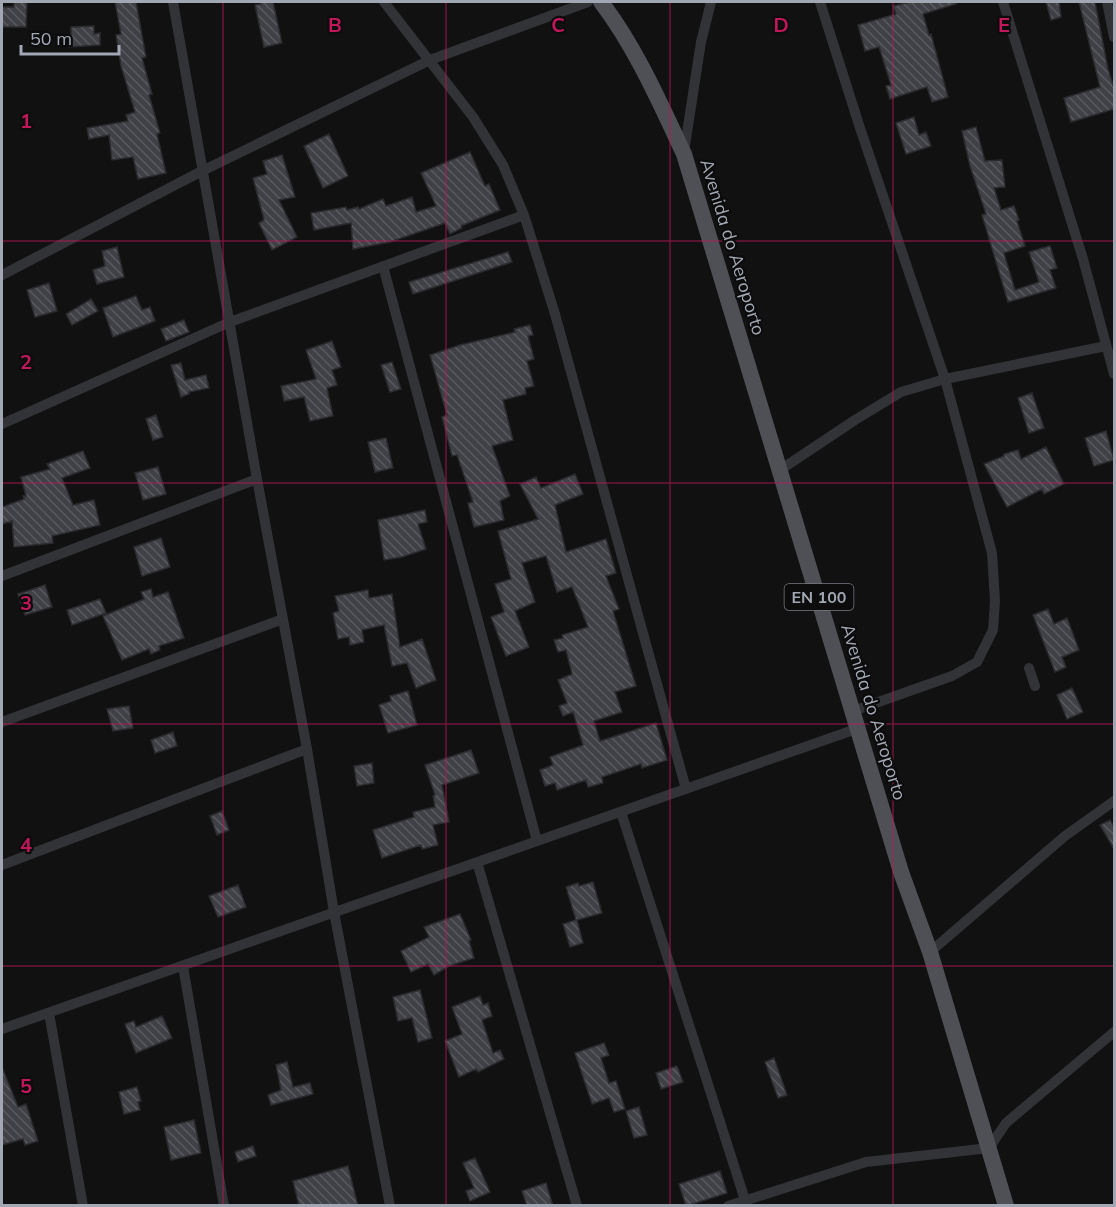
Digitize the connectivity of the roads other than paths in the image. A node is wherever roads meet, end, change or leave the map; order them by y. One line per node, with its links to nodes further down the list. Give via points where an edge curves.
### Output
1 (173, 2): 12 (street)
2 (384, 2): 10 (street)
3 (588, 2): 10 (street)
4 (601, 2): 11 (main road, Avenida do Aeroporto / EN 100, via 635,54)
5 (711, 2): 11 (street)
6 (820, 2): 19 (street)
7 (1003, 2): 17 (street)
8 (1107, 2): 9 (street)
9 (1114, 37)
10 (430, 60): 12 (street); 13 (street, via 503,165)
11 (684, 154): 21 (main road, Avenida do Aeroporto / EN 100)
12 (202, 171): 15 (street); 16 (street)
13 (524, 215): 14 (street); 31 (street)
14 (383, 266): 16 (street); 34 (street)
15 (2, 275)
16 (230, 322): 20 (street); 22 (street)
17 (1106, 346): 18 (street); 19 (street)
18 (1114, 374)
19 (945, 379): 21 (street, via 901,393); 27 (street, via 992,553 993,630 977,662 952,676)
20 (2, 424)
21 (780, 470): 27 (main road, Avenida do Aeroporto / EN 100)
22 (257, 479): 23 (street); 24 (street)
23 (2, 576)
24 (283, 619): 28 (street); 30 (street)
25 (1029, 668): 26 (street)
26 (1035, 686)
27 (853, 711): 29 (main road, Avenida do Aeroporto / EN 100)
28 (2, 722)
29 (859, 728): 31 (street); 38 (main road, Avenida do Aeroporto / EN 100, via 901,872)
30 (307, 749): 36 (street); 37 (street)
31 (686, 789): 33 (street)
32 (1114, 801): 38 (street, via 1065,836)
33 (621, 812): 34 (street); 44 (street)
34 (537, 841): 35 (street)
35 (477, 862): 37 (street); 48 (street)
36 (2, 865)
37 (334, 912): 39 (street); 47 (street)
38 (930, 952): 43 (main road, Avenida do Aeroporto / EN 100)
39 (183, 966): 40 (street); 46 (street)
40 (49, 1013): 41 (street); 45 (street)
41 (2, 1029)
42 (1114, 1032): 43 (street, via 1005,1123)
43 (989, 1148): 44 (street, via 866,1162); 50 (main road, Avenida do Aeroporto / EN 100)
44 (745, 1200): 49 (street)
45 (83, 1206)
46 (224, 1206)
47 (390, 1206)
48 (578, 1206)
49 (728, 1206)
50 (1006, 1206)

